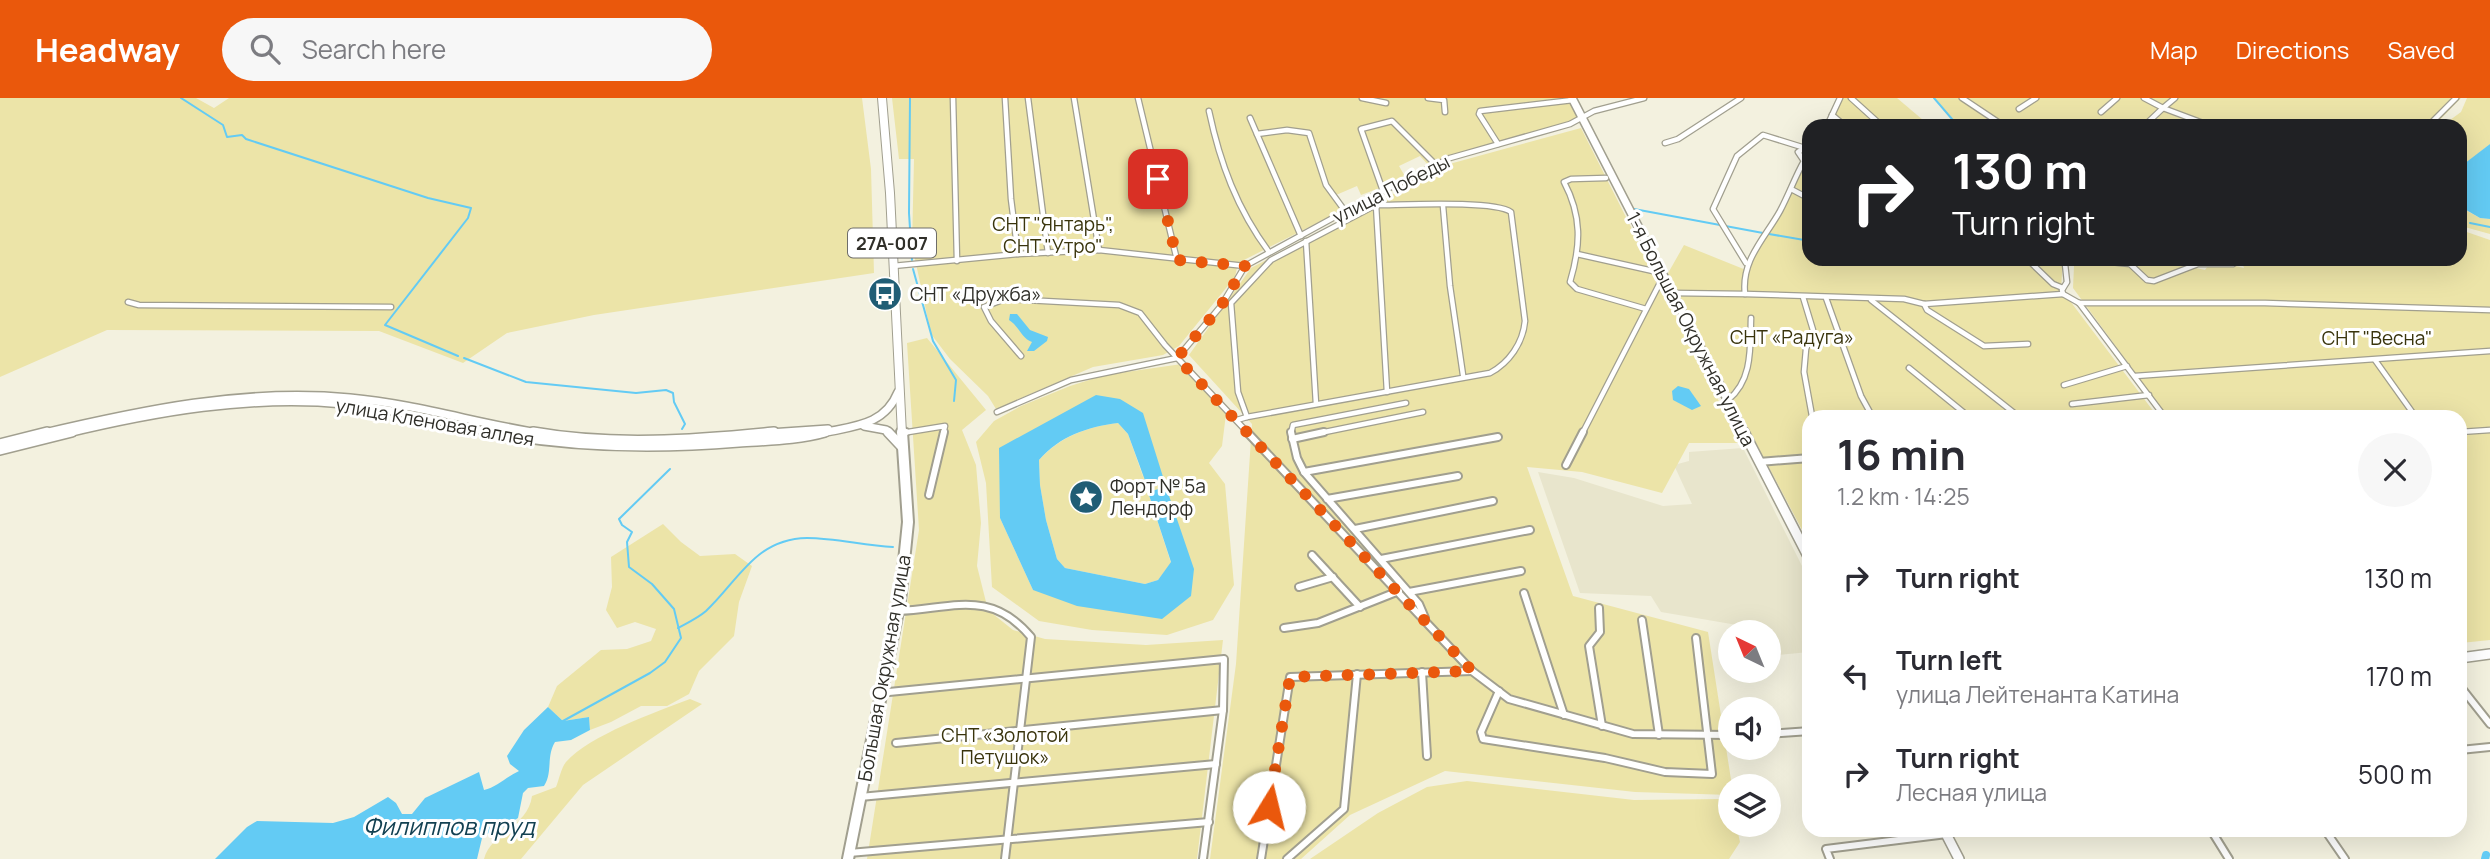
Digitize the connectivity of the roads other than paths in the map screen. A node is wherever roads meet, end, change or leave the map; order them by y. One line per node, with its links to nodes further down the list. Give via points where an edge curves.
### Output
1 (882, 98): 62 (highway, Большая Окружная улица / 27А-007)
2 (953, 98): 60 (street)
3 (1005, 98): 57 (street)
4 (1028, 98): 56 (street)
5 (1074, 98): 54 (street)
6 (1138, 98): 59 (street)
7 (1362, 98): 20 (street)
8 (1428, 98): 24 (street, via 1444,100)
9 (1644, 98): 27 (street)
10 (1741, 98): 37 (street)
11 (1840, 98): 26 (street)
12 (1851, 98): 31 (street)
13 (1962, 98): 32 (street)
14 (2036, 98): 22 (street)
15 (2117, 98): 25 (street)
16 (2144, 98): 21 (street)
17 (2175, 98): 21 (street)
18 (2456, 98): 35 (street)
19 (1573, 99): 27 (street, 1-я Большая Окружная улица); 38 (street, via 1480,111)
20 (1386, 103)
21 (2163, 108): 33 (street); 34 (street)
22 (2019, 109)
23 (1209, 111): 55 (street, via 1235,197)
24 (1445, 112)
25 (2101, 112)
26 (1832, 115): 29 (street); 30 (street)
27 (1583, 117): 38 (street, улица Победы); 68 (street, 1-я Большая Окружная улица)
28 (1250, 118): 36 (street)
29 (1830, 119)
30 (1837, 119)
31 (1874, 119)
32 (1994, 119)
33 (2151, 119)
34 (2192, 119)
35 (2434, 119)
36 (1257, 134): 49 (street, via 1309,132 1328,190); 52 (street)
37 (1665, 143)
38 (1498, 144): 40 (street, улица Победы)
39 (1802, 146): 50 (street, via 1763,135 1744,149 1713,209)
40 (1436, 165): 44 (street, улица Победы); 44 (street, via 1392,121 1361,129)
41 (1802, 165): 43 (street)
42 (1606, 178): 58 (street, via 1564,182 1581,226)
43 (1791, 189): 46 (street); 51 (street)
44 (1383, 191): 45 (street, улица Победы)
45 (1375, 195): 47 (street); 49 (street, улица Победы)
46 (1802, 195)
47 (1376, 205): 48 (street); 53 (street); 93 (street)
48 (1443, 206): 89 (street); 89 (street, via 1504,207 1511,212 1523,301 1524,331 1507,360 1490,373)
49 (1345, 211): 52 (street, улица Победы)
50 (1727, 229): 61 (street)
51 (1764, 233): 61 (street)
52 (1301, 236): 55 (street, улица Победы)
53 (1307, 240): 97 (street); 107 (street, via 1271,260 1231,303 1238,392)
54 (1099, 250): 56 (street); 59 (street)
55 (1269, 252): 63 (street, улица Победы)
56 (1048, 253): 57 (street)
57 (1018, 254): 60 (street)
58 (1577, 254): 68 (street); 79 (street, via 1572,286)
59 (1177, 260): 63 (street)
60 (957, 261): 62 (street)
61 (1746, 263): 71 (street)
62 (893, 266): 92 (highway, Большая Окружная улица / 27А-007)
63 (1245, 266): 85 (street, via 1221,306)
64 (2034, 266): 69 (street)
65 (2065, 266): 69 (street)
66 (2132, 266): 67 (street, via 2154,281)
67 (2193, 266)
68 (1663, 274): 70 (street, 1-я Большая Окружная улица); 79 (street)
69 (2063, 291): 76 (street); 77 (street)
70 (1673, 293): 71 (street); 95 (street, 1-я Большая Окружная улица)
71 (1745, 294): 72 (street)
72 (1803, 297): 73 (street); 99 (street, via 1814,330 1807,340 1805,363)
73 (1826, 298): 74 (street); 100 (street)
74 (1871, 300): 77 (street); 102 (street)
75 (128, 302): 78 (street)
76 (2079, 303): 80 (street); 87 (street)
77 (1924, 304): 82 (street, via 1979,344)
78 (391, 307)
79 (1646, 309): 121 (street)
80 (2490, 310)
81 (1751, 318): 95 (street, via 1746,380 1739,394)
82 (2028, 344)
83 (2490, 351): 86 (street)
84 (1021, 356): 85 (street, via 987,318 984,307 1005,299 1080,301 1131,309 1149,322)
85 (1177, 358): 105 (street, via 1071,380); 108 (street)
86 (2375, 360): 90 (street); 104 (street)
87 (2127, 366): 90 (street); 91 (street)
88 (1909, 368): 101 (street)
89 (1464, 376): 93 (street)
90 (2135, 376): 94 (street)
91 (2064, 385)
92 (899, 389): 109 (street, via 888,413); 113 (highway, Большая Окружная улица / 27А-007)
93 (1387, 392): 97 (street)
94 (2149, 395): 98 (street); 103 (street)
95 (1728, 400): 120 (street, 1-я Большая Окружная улица)
96 (1406, 403): 115 (street, via 1293,425)
97 (1316, 404): 107 (street)
98 (2072, 404)
99 (1811, 410)
100 (1869, 410)
101 (1961, 410)
102 (2010, 410)
103 (2160, 410)
104 (2411, 410)
105 (997, 412)
106 (1423, 412): 115 (street)
107 (1248, 417): 108 (street)
108 (1237, 420): 135 (street)
109 (861, 426): 110 (street, улица Кленовая аллея); 117 (street, via 886,430)
110 (831, 429): 116 (street, улица Кленовая аллея, via 691,440 597,439 524,431 364,400 282,395 180,405); 118 (street, улица Кленовая аллея, via 815,435 724,444 603,447 520,438 359,406 268,402 177,411)
111 (2490, 430): 112 (street)
112 (2467, 432)
113 (902, 433): 117 (highway, Большая Окружная улица / 27А-007); 124 (street, via 944,426)
114 (1498, 437): 122 (street)
115 (1292, 439): 122 (street)
116 (0, 444)
117 (903, 448): 140 (highway, Большая Окружная улица / 27А-007, via 908,522)
118 (0, 450)
119 (1802, 458): 120 (street)
120 (1759, 461): 129 (street, 1-я Большая Окружная улица)
121 (1566, 465)
122 (1304, 471): 125 (street)
123 (1458, 476): 125 (street)
124 (929, 495)
125 (1328, 499): 127 (street)
126 (1493, 501): 127 (street)
127 (1355, 529): 131 (street)
128 (1530, 530): 131 (street)
129 (1802, 544)
130 (1312, 555): 133 (street)
131 (1381, 559): 136 (street)
132 (1521, 571): 136 (street)
133 (1333, 577): 134 (street); 138 (street)
134 (1299, 587)
135 (1399, 592): 138 (street); 142 (street)
136 (1409, 592): 142 (street)
137 (1524, 593): 155 (street)
138 (1360, 607): 143 (street, via 1318,623)
139 (1599, 608): 157 (street, via 1600,632 1588,646)
140 (898, 611): 150 (street, via 975,603 1000,608 1031,637); 170 (highway, Большая Окружная улица / 27А-007)
141 (1642, 620): 161 (street)
142 (1428, 624): 147 (street)
143 (1284, 628)
144 (1696, 638): 162 (street)
145 (2490, 654): 146 (street)
146 (2467, 657)
147 (1472, 671): 148 (street); 151 (street)
148 (1422, 672): 149 (street); 167 (street)
149 (1357, 674): 180 (street, via 1290,677); 181 (street, via 1344,809)
150 (1026, 679): 152 (street); 154 (street, via 1224,659); 158 (street)
151 (1499, 691): 155 (street, via 1509,699); 162 (street, via 1481,732 1483,739 1665,772 1712,774)
152 (889, 692)
153 (2467, 695): 156 (street)
154 (1223, 710): 158 (street); 168 (street)
155 (1564, 715): 157 (street)
156 (2490, 723)
157 (1602, 726): 161 (street, via 1633,734)
158 (1020, 730): 164 (street); 169 (street)
159 (1802, 731): 160 (street)
160 (1781, 733)
161 (1659, 734): 162 (street)
162 (1709, 735): 163 (street)
163 (1718, 735)
164 (896, 743)
165 (2490, 747): 166 (street)
166 (2467, 749)
167 (1427, 756)
168 (1216, 764): 169 (street); 171 (street)
169 (1013, 783): 170 (street); 176 (street)
170 (860, 797): 177 (highway, Большая Окружная улица / 27А-007)
171 (1209, 822): 176 (street); 179 (street)
172 (1910, 837): 182 (street, via 1826,849)
173 (1948, 837): 183 (street)
174 (2215, 837): 184 (street)
175 (2330, 837): 185 (street)
176 (1007, 841): 177 (street); 178 (street)
177 (848, 856)
178 (1004, 859)
179 (1203, 859)
180 (1261, 859)
181 (1287, 859)
182 (1830, 859)
183 (1959, 859)
184 (2229, 859)
185 (2345, 859)

